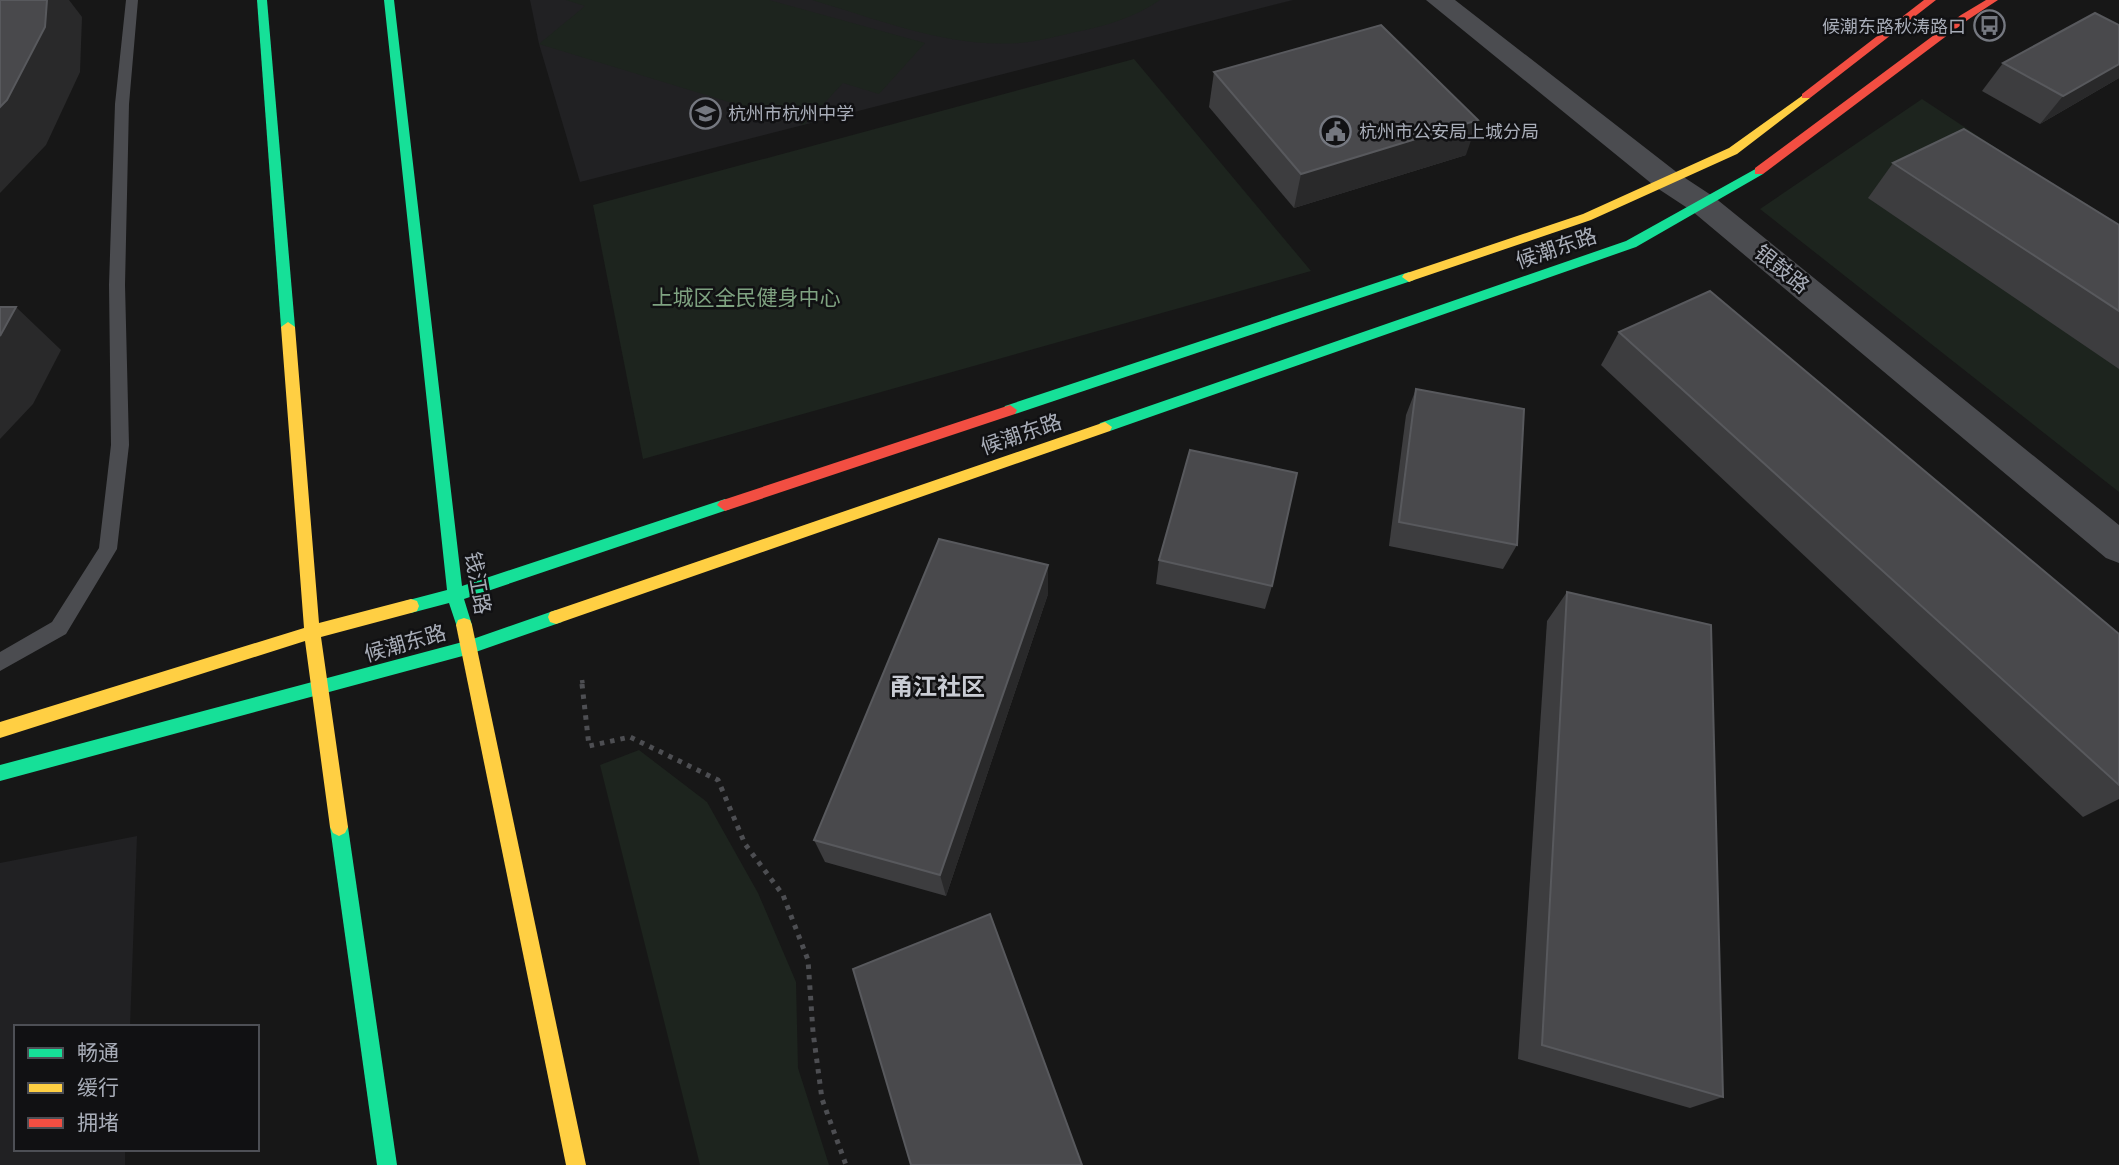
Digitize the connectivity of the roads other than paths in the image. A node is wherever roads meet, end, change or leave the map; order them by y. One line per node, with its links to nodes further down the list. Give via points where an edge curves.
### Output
1 (132, 0): 13 (lane, via 122,104 120,445 108,550 59,628)
2 (262, 0): 11 (street)
3 (389, 0): 10 (street, 钱江路)
4 (1439, 0): 7 (street, 银鼓路)
5 (1931, 0): 7 (street, 候潮东路, via 1733,151)
6 (1993, 0): 8 (street, 候潮东路, via 1756,174)
7 (1668, 181): 8 (street, 银鼓路); 10 (street, 候潮东路, via 1574,222)
8 (1703, 204): 9 (street, 银鼓路); 12 (street, 候潮东路, via 1631,244)
9 (2119, 547)
10 (455, 596): 11 (street, 候潮东路); 12 (street, 钱江路)
11 (312, 632): 14 (street); 15 (street, 候潮东路)
12 (470, 647): 14 (street, 候潮东路); 18 (street, 钱江路)
13 (0, 662)
14 (320, 689): 16 (street, 候潮东路); 17 (street)
15 (0, 730)
16 (0, 773)
17 (387, 1165)
18 (576, 1165)

